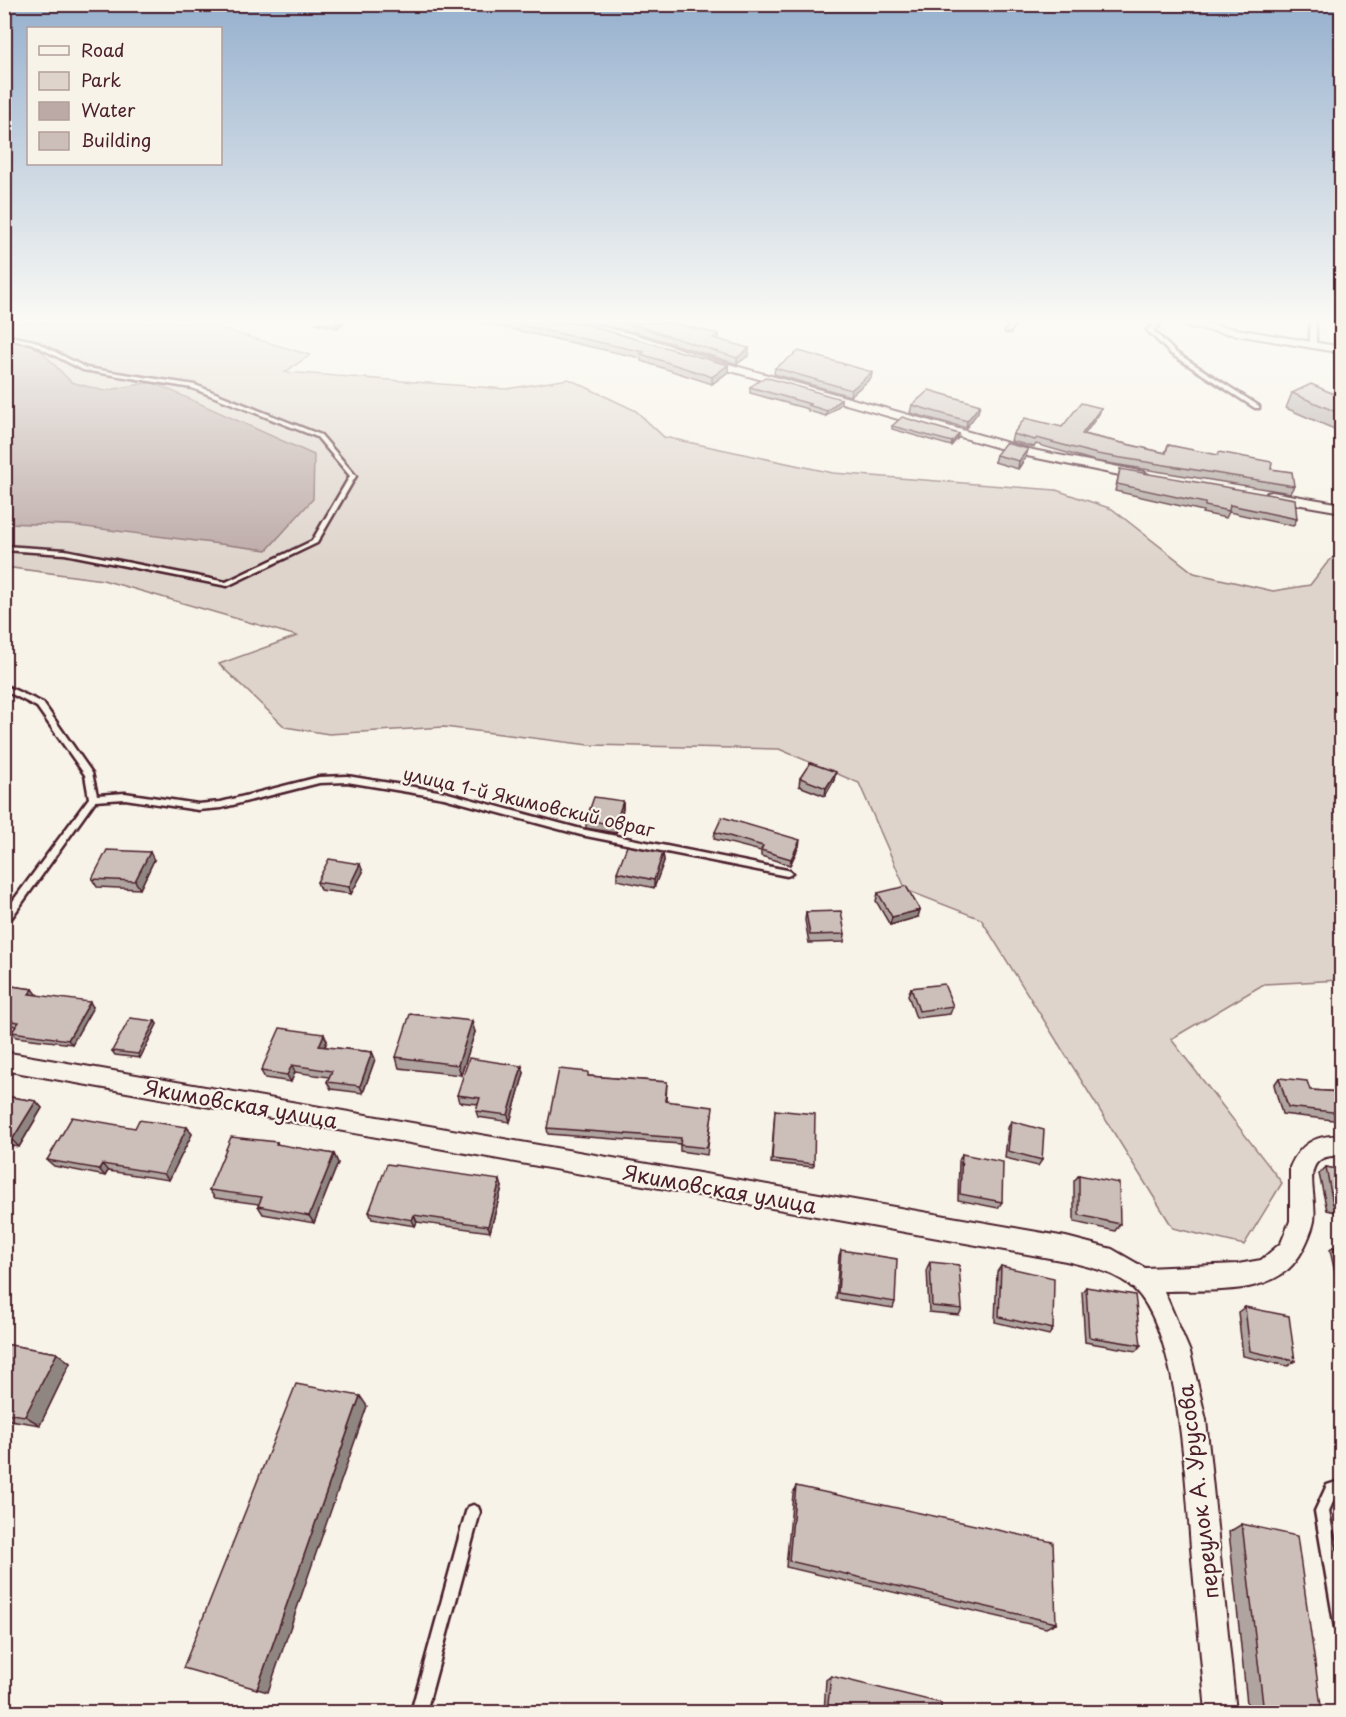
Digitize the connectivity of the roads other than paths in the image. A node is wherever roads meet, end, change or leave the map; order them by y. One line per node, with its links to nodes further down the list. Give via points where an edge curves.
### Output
1 (236, 403): 8 (lane, via 319,436 353,476 315,542 227,584 65,552)
2 (855, 403): 5 (street, via 1031,453)
3 (1251, 403): 4 (lane)
4 (1257, 407)
5 (1156, 477)
6 (1260, 494): 7 (street)
7 (1341, 508)
8 (4, 548)
9 (4, 687): 10 (lane, via 40,705 89,775)
10 (93, 798): 11 (lane, улица 1-й Якимовский овраг, via 125,796 198,807 221,806 319,780 347,779 444,795 581,832); 12 (lane)
11 (787, 873)
12 (4, 921)
13 (4, 1061): 15 (street, Якимовская улица, via 1066,1249 1112,1261)
14 (1341, 1146): 15 (street, via 1328,1145 1310,1153 1301,1167 1302,1222 1289,1251 1266,1270 1238,1276)
15 (1142, 1280): 20 (street, переулок А. Урусова, via 1160,1305 1178,1352 1193,1420)
16 (1341, 1487): 18 (lane, via 1332,1490 1322,1511)
17 (473, 1512): 19 (lane)
18 (1341, 1628)
19 (418, 1713)
20 (1221, 1713)

